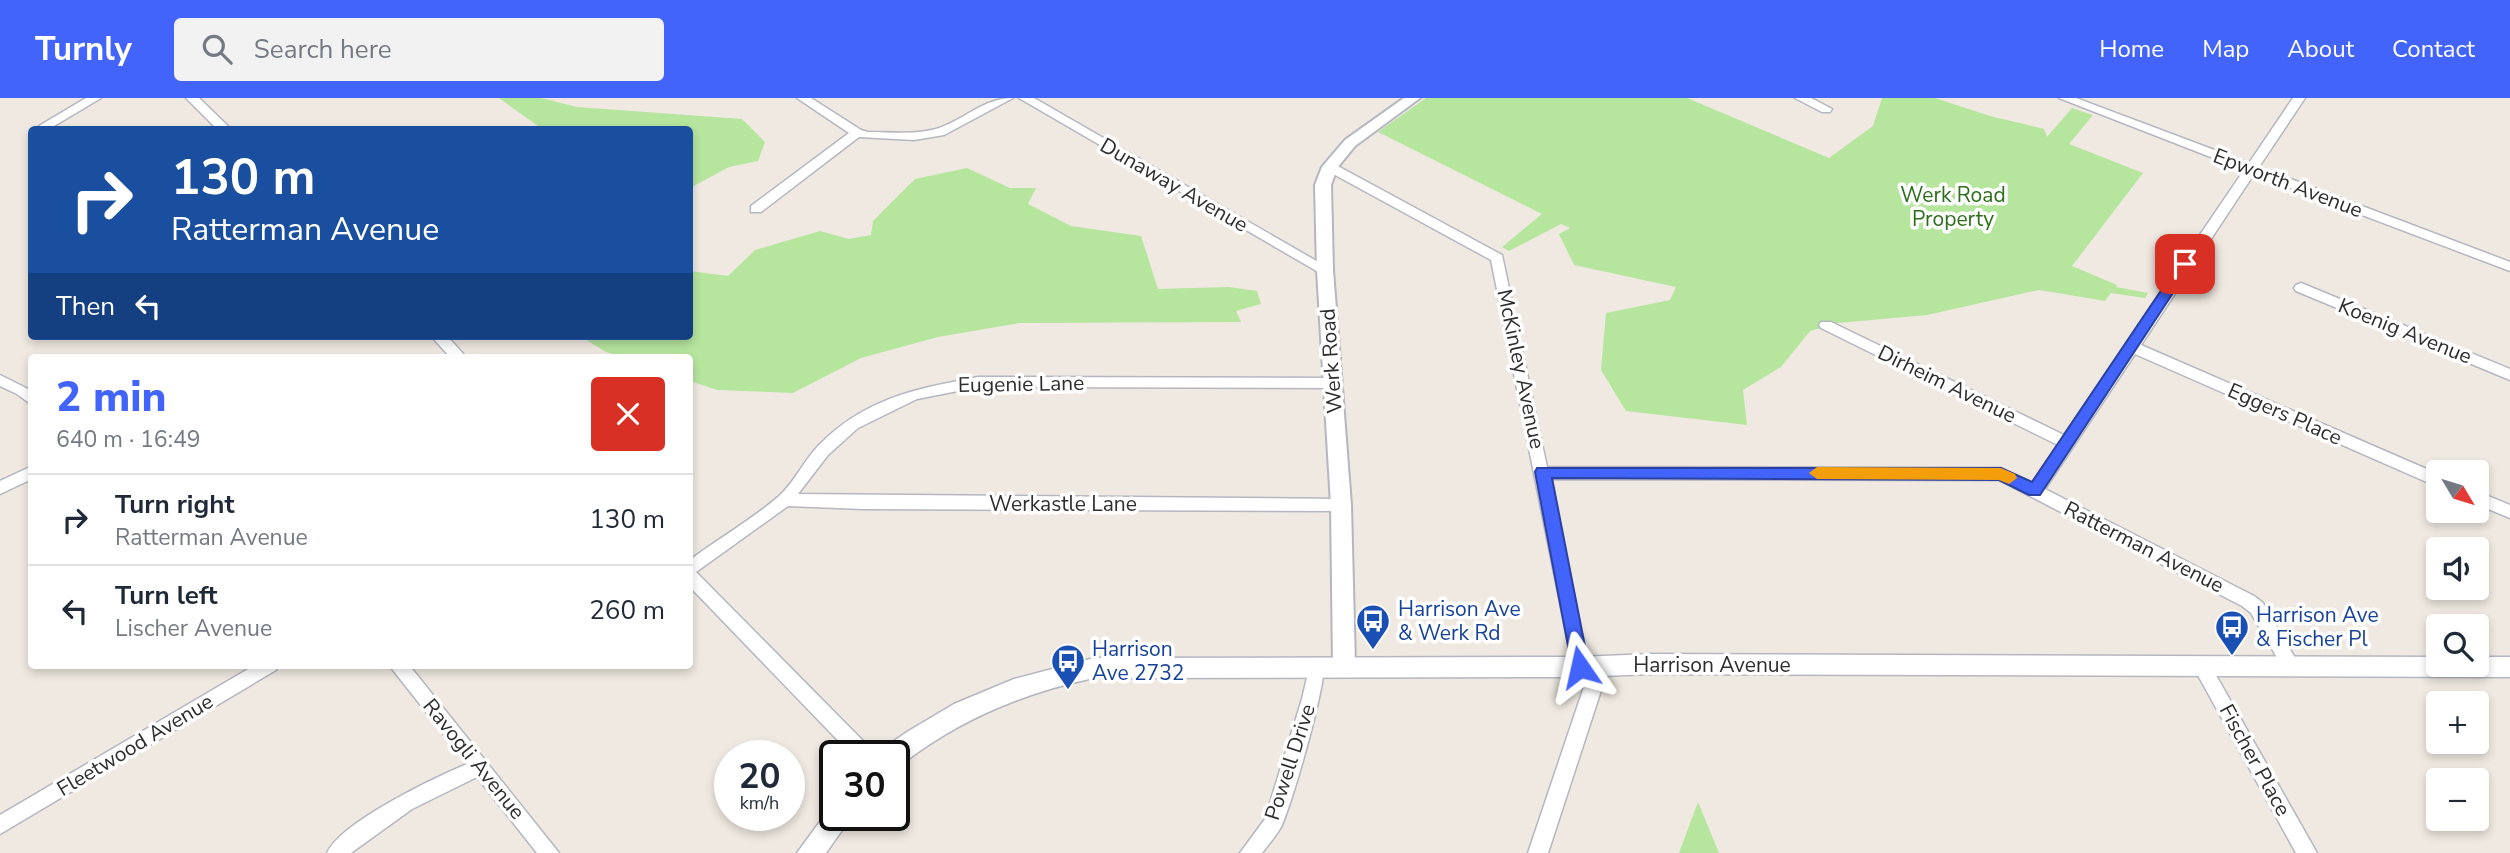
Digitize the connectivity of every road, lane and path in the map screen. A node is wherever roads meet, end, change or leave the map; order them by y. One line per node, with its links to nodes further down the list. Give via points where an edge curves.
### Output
1 (95, 98): 11 (street)
2 (192, 98): 12 (street)
3 (803, 98): 13 (street)
4 (1007, 98): 13 (street, via 940,132 914,136)
5 (1024, 98): 18 (street, Dunaway Avenue)
6 (1413, 98): 14 (street, Werk Road, via 1350,143)
7 (1801, 98): 10 (street)
8 (2065, 98): 15 (street, Epworth Avenue)
9 (2299, 98): 15 (street)
10 (1826, 108)
11 (45, 126)
12 (222, 126)
13 (857, 133): 16 (street)
14 (1330, 167): 18 (street, Werk Road, via 1322,192); 29 (street, McKinley Avenue, via 1497,258)
15 (2251, 169): 17 (street, Epworth Avenue); 22 (street)
16 (756, 209)
17 (2510, 267)
18 (1325, 270): 26 (street, Werk Road)
19 (2301, 288): 24 (street, Koenig Avenue)
20 (1826, 325): 28 (street, Dirheim Avenue)
21 (442, 340): 23 (street)
22 (2132, 346): 28 (street); 31 (street, Eggers Place)
23 (457, 354)
24 (2510, 374)
25 (0, 380): 27 (street)
26 (1333, 383): 34 (street, Eugenie Lane, via 978,382 934,388 889,404 853,424 823,451); 36 (street, Werk Road)
27 (28, 396)
28 (2067, 443): 33 (street)
29 (1542, 472): 33 (street, Ratterman Avenue, via 2001,474); 42 (street, McKinley Avenue)
30 (28, 474): 32 (street)
31 (2426, 476)
32 (0, 488)
33 (2035, 491): 45 (street, Ratterman Avenue, via 2248,601 2257,608)
34 (785, 500): 36 (street, Werkastle Lane); 38 (street, Eugenie Lane)
35 (2489, 503): 37 (street)
36 (1341, 505): 40 (street, Werk Road)
37 (2510, 512)
38 (693, 566)
39 (693, 580): 48 (street)
40 (1343, 665): 41 (main road, Harrison Avenue); 42 (main road, Harrison Avenue)
41 (1318, 666): 49 (main road, Harrison Avenue, via 1125,666 1047,677 956,715); 56 (street, Powell Drive, via 1273,823)
42 (1590, 667): 44 (main road, Harrison Avenue); 57 (street, McKinley Avenue)
43 (2510, 667): 45 (main road, Harrison Avenue)
44 (2203, 668): 45 (main road, Harrison Avenue); 58 (street, Fischer Place)
45 (2292, 668)
46 (263, 669): 51 (street, Fleetwood Avenue)
47 (401, 669): 50 (street, Ravogli Avenue)
48 (849, 740)
49 (910, 744)
50 (481, 767): 53 (street, via 386,813); 54 (street, Ravogli Avenue)
51 (0, 825)
52 (827, 831): 55 (main road)
53 (337, 853)
54 (549, 853)
55 (810, 853)
56 (1250, 853)
57 (1538, 853)
58 (2307, 853)

